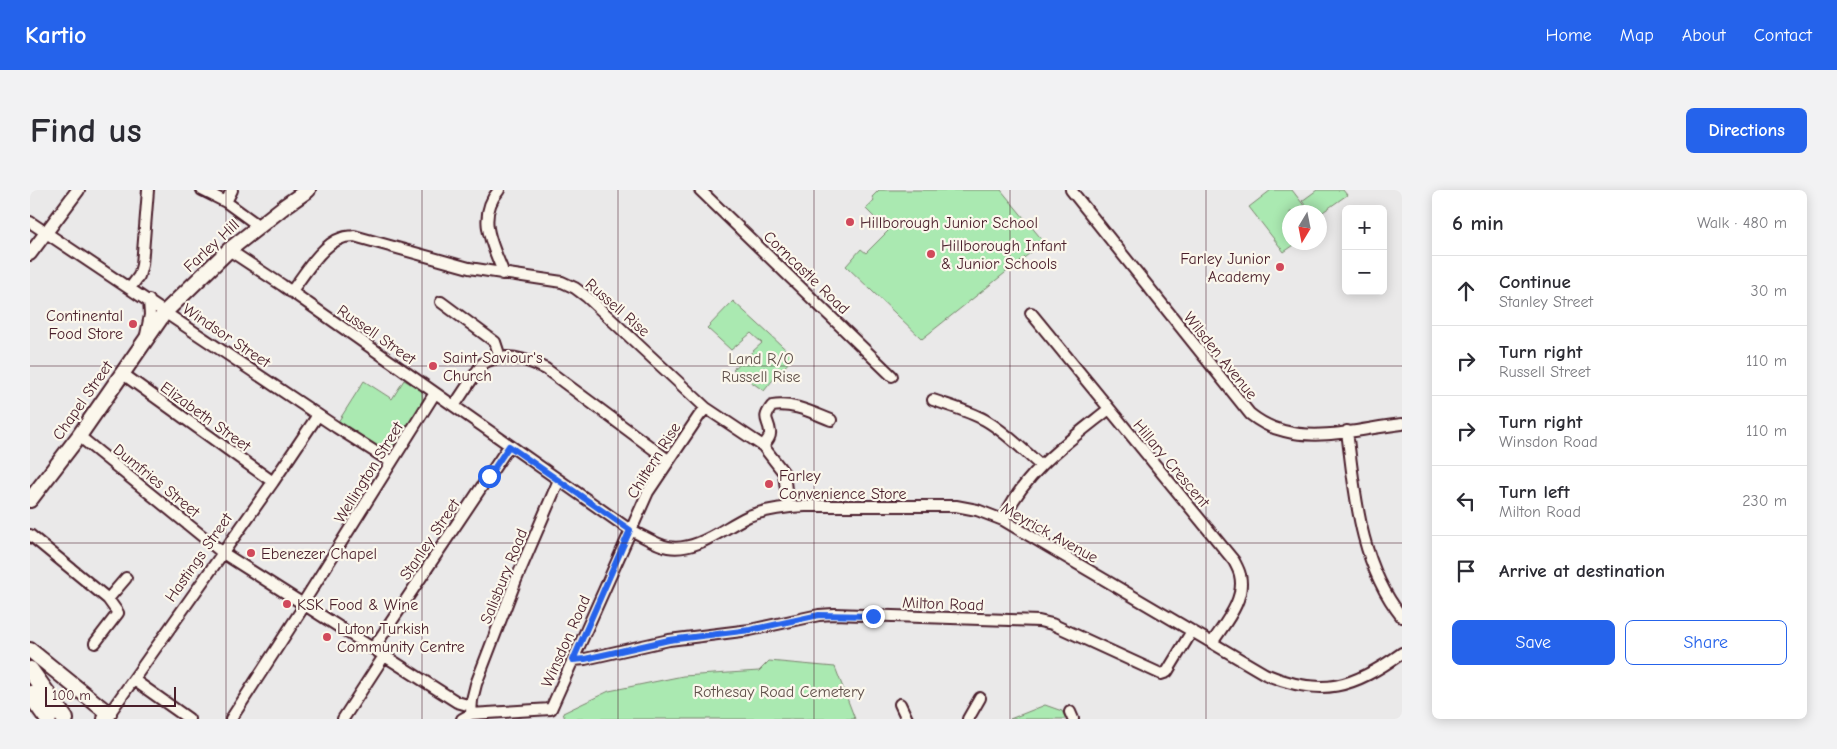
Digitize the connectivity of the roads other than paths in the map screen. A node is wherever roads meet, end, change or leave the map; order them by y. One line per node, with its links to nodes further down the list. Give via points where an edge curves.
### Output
1 (78, 190): 13 (street)
2 (83, 190): 14 (street, via 57,227)
3 (148, 190): 18 (street, via 142,265)
4 (202, 190): 10 (street)
5 (232, 190): 10 (street)
6 (308, 190): 12 (main road, Farley Hill)
7 (500, 190): 17 (street, via 492,198 487,221)
8 (700, 190): 27 (street, Corncastle Road)
9 (1071, 190): 36 (street, Wilsden Avenue, via 1250,414 1274,428 1299,434)
10 (226, 202): 12 (street)
11 (30, 222): 13 (street, Windsor Street)
12 (259, 226): 15 (main road, Farley Hill)
13 (46, 232): 14 (street, Windsor Street); 16 (street)
14 (58, 241): 18 (street, Windsor Street)
15 (229, 250): 19 (street, Russell Street); 22 (main road, Farley Hill)
16 (30, 254)
17 (502, 274): 19 (street, Russell Rise, via 354,236 332,243 315,259); 31 (street, Russell Rise, via 562,282 575,288)
18 (130, 288): 20 (street, Windsor Street)
19 (291, 292): 28 (street, Russell Street)
20 (149, 300): 22 (street, Windsor Street); 24 (street, Chapel Street, via 149,323)
21 (442, 302): 25 (street, via 495,342)
22 (165, 312): 24 (main road, Chapel Street); 33 (street, Windsor Street)
23 (1030, 313): 32 (street, Hillary Crescent)
24 (144, 343): 26 (main road, Chapel Street)
25 (500, 358): 30 (street, via 489,359 482,364); 41 (street, via 513,357 534,362 546,369)
26 (123, 374): 37 (main road, Chapel Street); 44 (street, Elizabeth Street)
27 (892, 376)
28 (435, 394): 30 (street, Russell Street); 40 (street, Wellington Street)
29 (933, 400): 42 (street, via 986,420)
30 (454, 406): 38 (street, Russell Street)
31 (706, 408): 39 (street, Russell Rise); 41 (street, Chiltern Rise)
32 (1109, 410): 42 (street); 57 (street, Hillary Crescent, via 1234,561 1240,574 1237,603)
33 (318, 415): 40 (street, Windsor Street); 44 (street, Hastings Street)
34 (831, 420): 39 (street, via 806,410 779,404 772,406 766,418 769,437)
35 (1402, 424): 36 (street, Wilsden Avenue)
36 (1347, 431): 54 (street, via 1362,532 1386,592)
37 (80, 436): 45 (main road, Chapel Street); 50 (street, Dumfries Street)
38 (509, 446): 43 (street, Russell Street); 58 (street, Stanley Street)
39 (763, 446): 46 (street, Russell Rise, via 784,472)
40 (392, 460): 53 (street, Wellington Street)
41 (668, 460): 48 (street, Chiltern Rise)
42 (1040, 466): 47 (street)
43 (559, 480): 48 (street, Russell Street); 68 (street, Salisbury Road, via 476,684)
44 (273, 482): 50 (street, Hastings Street)
45 (30, 500)
46 (788, 507): 47 (street, Meyrick Avenue, via 956,506); 48 (street, Meyrick Avenue, via 750,516 681,548 667,547)
47 (1003, 520): 55 (street, Meyrick Avenue)
48 (630, 530): 62 (street, Winsdon Road)
49 (30, 535): 52 (street)
50 (223, 553): 53 (street, Dumfries Street); 64 (street, Hastings Street)
51 (126, 578): 52 (street)
52 (108, 599): 56 (street, via 118,613)
53 (304, 606): 58 (street, Dumfries Street); 73 (street, Wellington Street)
54 (1402, 617)
55 (1192, 631): 57 (street, Meyrick Avenue); 62 (street, Milton Road, via 1167,672 1160,674 1040,621 834,614 750,630 669,640)
56 (95, 643)
57 (1212, 643): 60 (street, Meyrick Avenue, via 1287,683 1324,688 1339,686 1379,669)
58 (372, 648): 61 (street, Dumfries Street)
59 (30, 650): 69 (main road)
60 (1402, 653)
61 (384, 656): 68 (street, Dumfries Street, via 457,702); 74 (street)
62 (573, 660): 68 (street, Winsdon Road, via 551,709)
63 (30, 670): 71 (highway)
64 (134, 680): 69 (street, Hastings Street); 72 (street)
65 (30, 694): 70 (highway)
66 (980, 698): 76 (street)
67 (900, 704): 75 (street)
68 (469, 715)
69 (107, 716)
70 (48, 719)
71 (66, 719)
72 (189, 719)
73 (231, 719)
74 (343, 719)
75 (907, 719)
76 (968, 719)

